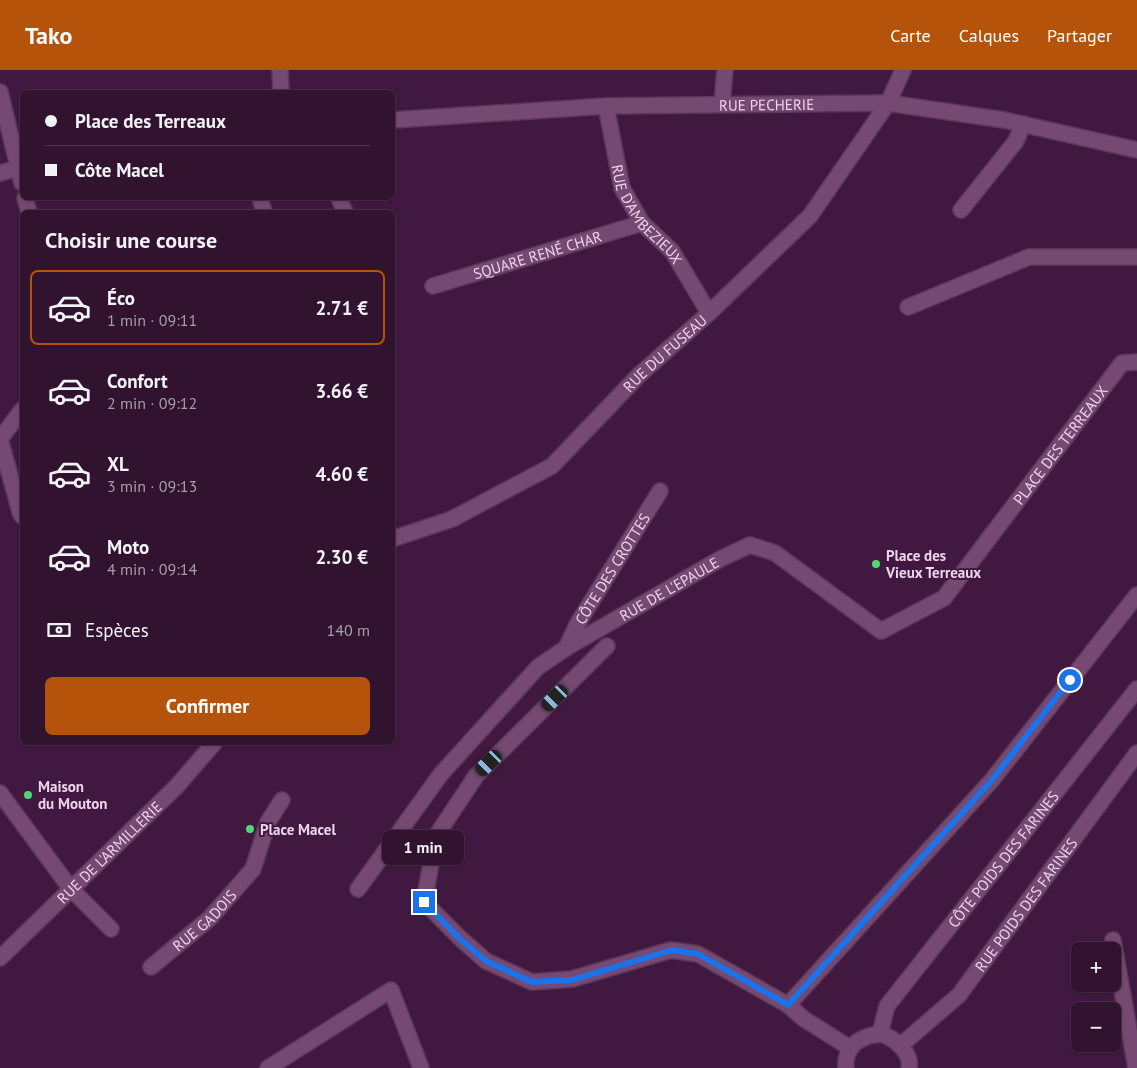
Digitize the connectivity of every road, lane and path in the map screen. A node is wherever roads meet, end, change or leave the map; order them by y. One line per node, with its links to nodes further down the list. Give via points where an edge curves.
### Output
1 (280, 70): 4 (street)
2 (725, 70): 7 (street)
3 (903, 70): 6 (street, RUE DU FUSEAU)
4 (281, 90)
5 (0, 92): 12 (street)
6 (888, 103): 7 (street, RUE PECHERIE); 10 (street, RUE PECHERIE); 19 (street, RUE DU FUSEAU, via 810,216)
7 (722, 104): 8 (street, RUE PECHERIE)
8 (606, 106): 9 (street, RUE PECHERIE); 15 (street, RUE D'AMBEZIEUX, via 622,188)
9 (395, 120)
10 (1023, 124): 11 (street, RUE PECHERIE); 14 (street, via 1016,141)
11 (1137, 150)
12 (19, 160): 13 (street)
13 (0, 172)
14 (961, 210)
15 (642, 223): 17 (street, SQUARE RENÉ CHAR); 19 (street, RUE D'AMBEZIEUX, via 672,252)
16 (1137, 257): 18 (street, via 1029,257)
17 (433, 286)
18 (908, 307)
19 (710, 313): 25 (street, RUE DU FUSEAU, via 639,375 552,466 452,519)
20 (1137, 362): 26 (street, PLACE DES TERREAUX, via 1122,363)
21 (20, 413): 22 (street)
22 (0, 439): 24 (street)
23 (660, 491): 29 (street, CÔTE DES CROTTES, via 578,623)
24 (20, 512)
25 (395, 533)
26 (990, 538): 29 (street, RUE DE L'EPAULE, via 944,598 881,631 776,553 750,545)
27 (1137, 595): 41 (street, via 992,780)
28 (607, 646): 41 (street, via 476,776 436,836 424,902 486,961 532,982 572,980 672,950 698,954)
29 (566, 648): 36 (street, RUE DE L'EPAULE, via 538,666 441,774)
30 (1137, 689): 42 (street, CÔTE POIDS DES FARINES, via 887,1006)
31 (212, 745): 35 (street, RUE DE L'ARMILLERIE, via 176,787)
32 (1137, 753): 43 (street, RUE POIDS DES FARINES, via 959,995)
33 (0, 793): 35 (street)
34 (282, 800): 40 (street, RUE GADOIS, via 268,822 253,869 210,918)
35 (70, 889): 37 (street); 39 (street, RUE DE L'ARMILLERIE)
36 (358, 889)
37 (111, 929)
38 (1113, 940): 48 (street)
39 (0, 958)
40 (151, 967)
41 (788, 1005): 44 (street)
42 (880, 1034): 43 (street); 44 (street, via 863,1037)
43 (901, 1045): 45 (street)
44 (843, 1061)
45 (912, 1067)
46 (268, 1068): 47 (street, via 391,990)
47 (421, 1068)
48 (1136, 1068)

